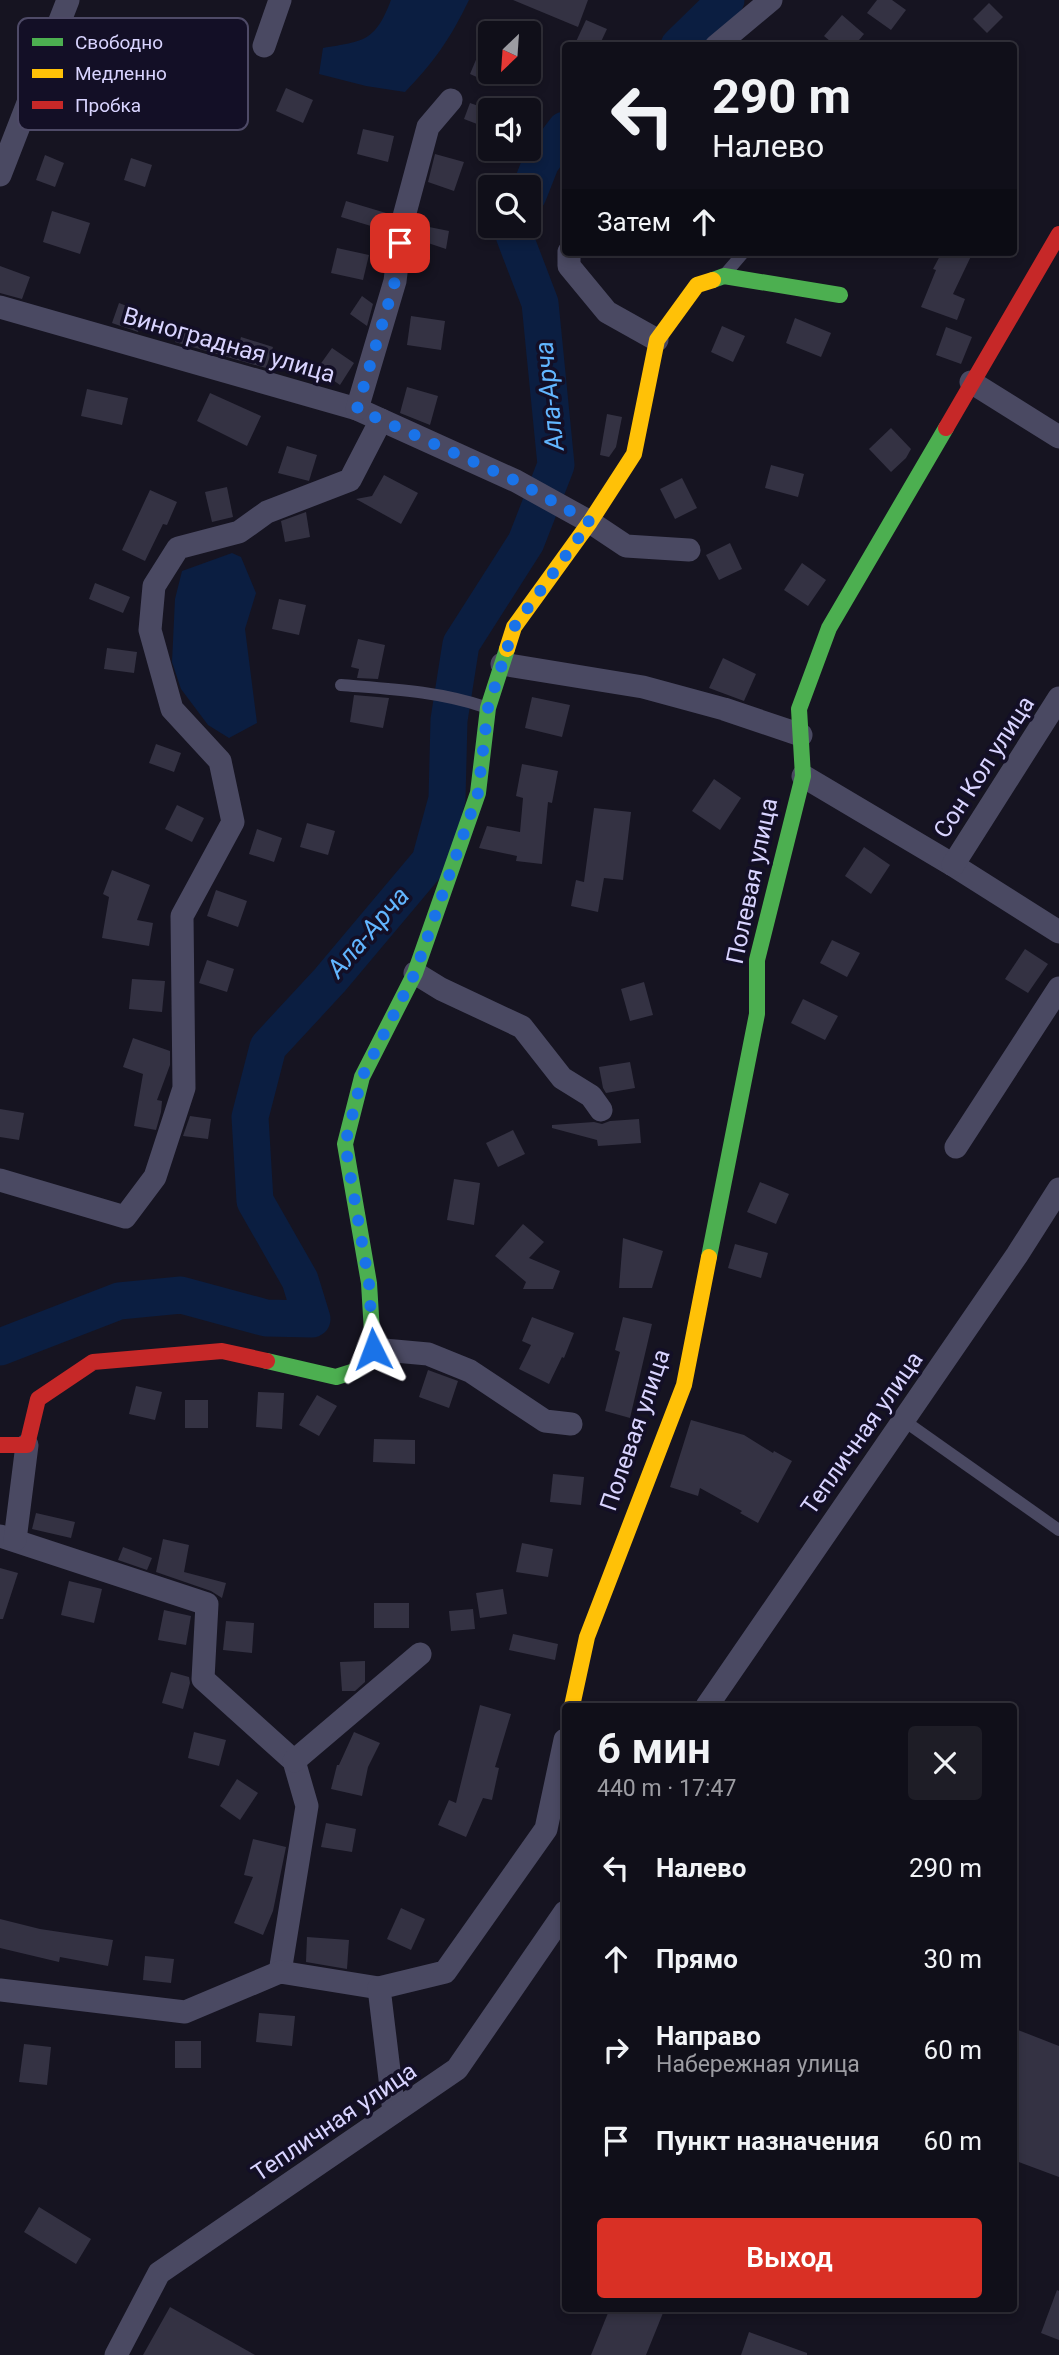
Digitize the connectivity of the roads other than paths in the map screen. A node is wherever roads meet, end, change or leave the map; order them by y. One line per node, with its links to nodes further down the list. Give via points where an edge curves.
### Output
1 (68, 0): 4 (street)
2 (280, 0): 6 (street)
3 (771, 0): 5 (street)
4 (61, 18)
5 (721, 42)
6 (264, 46)
7 (451, 100): 18 (street, via 428,127 402,225 395,281)
8 (18, 129): 9 (street)
9 (0, 175)
10 (1059, 234): 17 (street, Полевая улица)
11 (569, 256): 16 (street, via 569,266 607,312)
12 (741, 256): 13 (lane)
13 (724, 276): 14 (street); 16 (street, via 697,285)
14 (840, 295)
15 (0, 307): 18 (street, Виноградная улица)
16 (657, 341): 21 (street, via 634,454)
17 (971, 382): 20 (street); 27 (street, Полевая улица, via 829,628 799,709)
18 (357, 409): 19 (street, Виноградная улица)
19 (381, 419): 21 (street, Виноградная улица, via 516,481); 35 (street, via 350,480 267,512 239,532 178,548 154,586 150,630 172,709 220,761 233,821 182,916 184,1088 155,1177 125,1217)
20 (1059, 437)
21 (590, 522): 22 (street, Виноградная улица, via 626,546); 23 (street, via 514,627)
22 (690, 550)
23 (502, 664): 26 (street); 27 (street, via 643,687)
24 (341, 685): 26 (lane, via 432,693)
25 (1059, 698): 29 (street, Сон Кол улица)
26 (488, 708): 31 (street, via 478,793)
27 (801, 735): 28 (street, Полевая улица)
28 (803, 776): 29 (street, Сон Кол улица); 45 (street, Полевая улица, via 757,960 757,1014 684,1385 587,1637)
29 (953, 864): 30 (street, Сон Кол улица)
30 (1059, 932)
31 (415, 973): 33 (street, via 522,1027 562,1078 591,1096); 37 (street, via 362,1077 345,1144 369,1283)
32 (1059, 988): 34 (street)
33 (601, 1110)
34 (956, 1147)
35 (0, 1181)
36 (1059, 1189): 38 (street, Тепличная улица)
37 (373, 1349): 39 (street, via 428,1354 470,1371 545,1420); 41 (street, via 355,1371 336,1377 222,1351 93,1362 38,1399)
38 (903, 1420): 42 (lane); 46 (street, Тепличная улица)
39 (571, 1424)
40 (0, 1445): 41 (street)
41 (27, 1445): 43 (street)
42 (1059, 1531)
43 (7, 1538): 48 (street, via 207,1604 203,1679)
44 (420, 1654): 48 (street)
45 (573, 1703)
46 (709, 1703)
47 (562, 1754): 51 (street, via 546,1829 445,1972)
48 (294, 1762): 50 (street, via 307,1806)
49 (562, 1916): 53 (street, Тепличная улица, via 457,2069)
50 (280, 1972): 51 (street); 52 (street, via 185,2012)
51 (379, 1988): 53 (street)
52 (0, 1990)
53 (394, 2112): 54 (street, Тепличная улица, via 159,2273)
54 (116, 2355)

